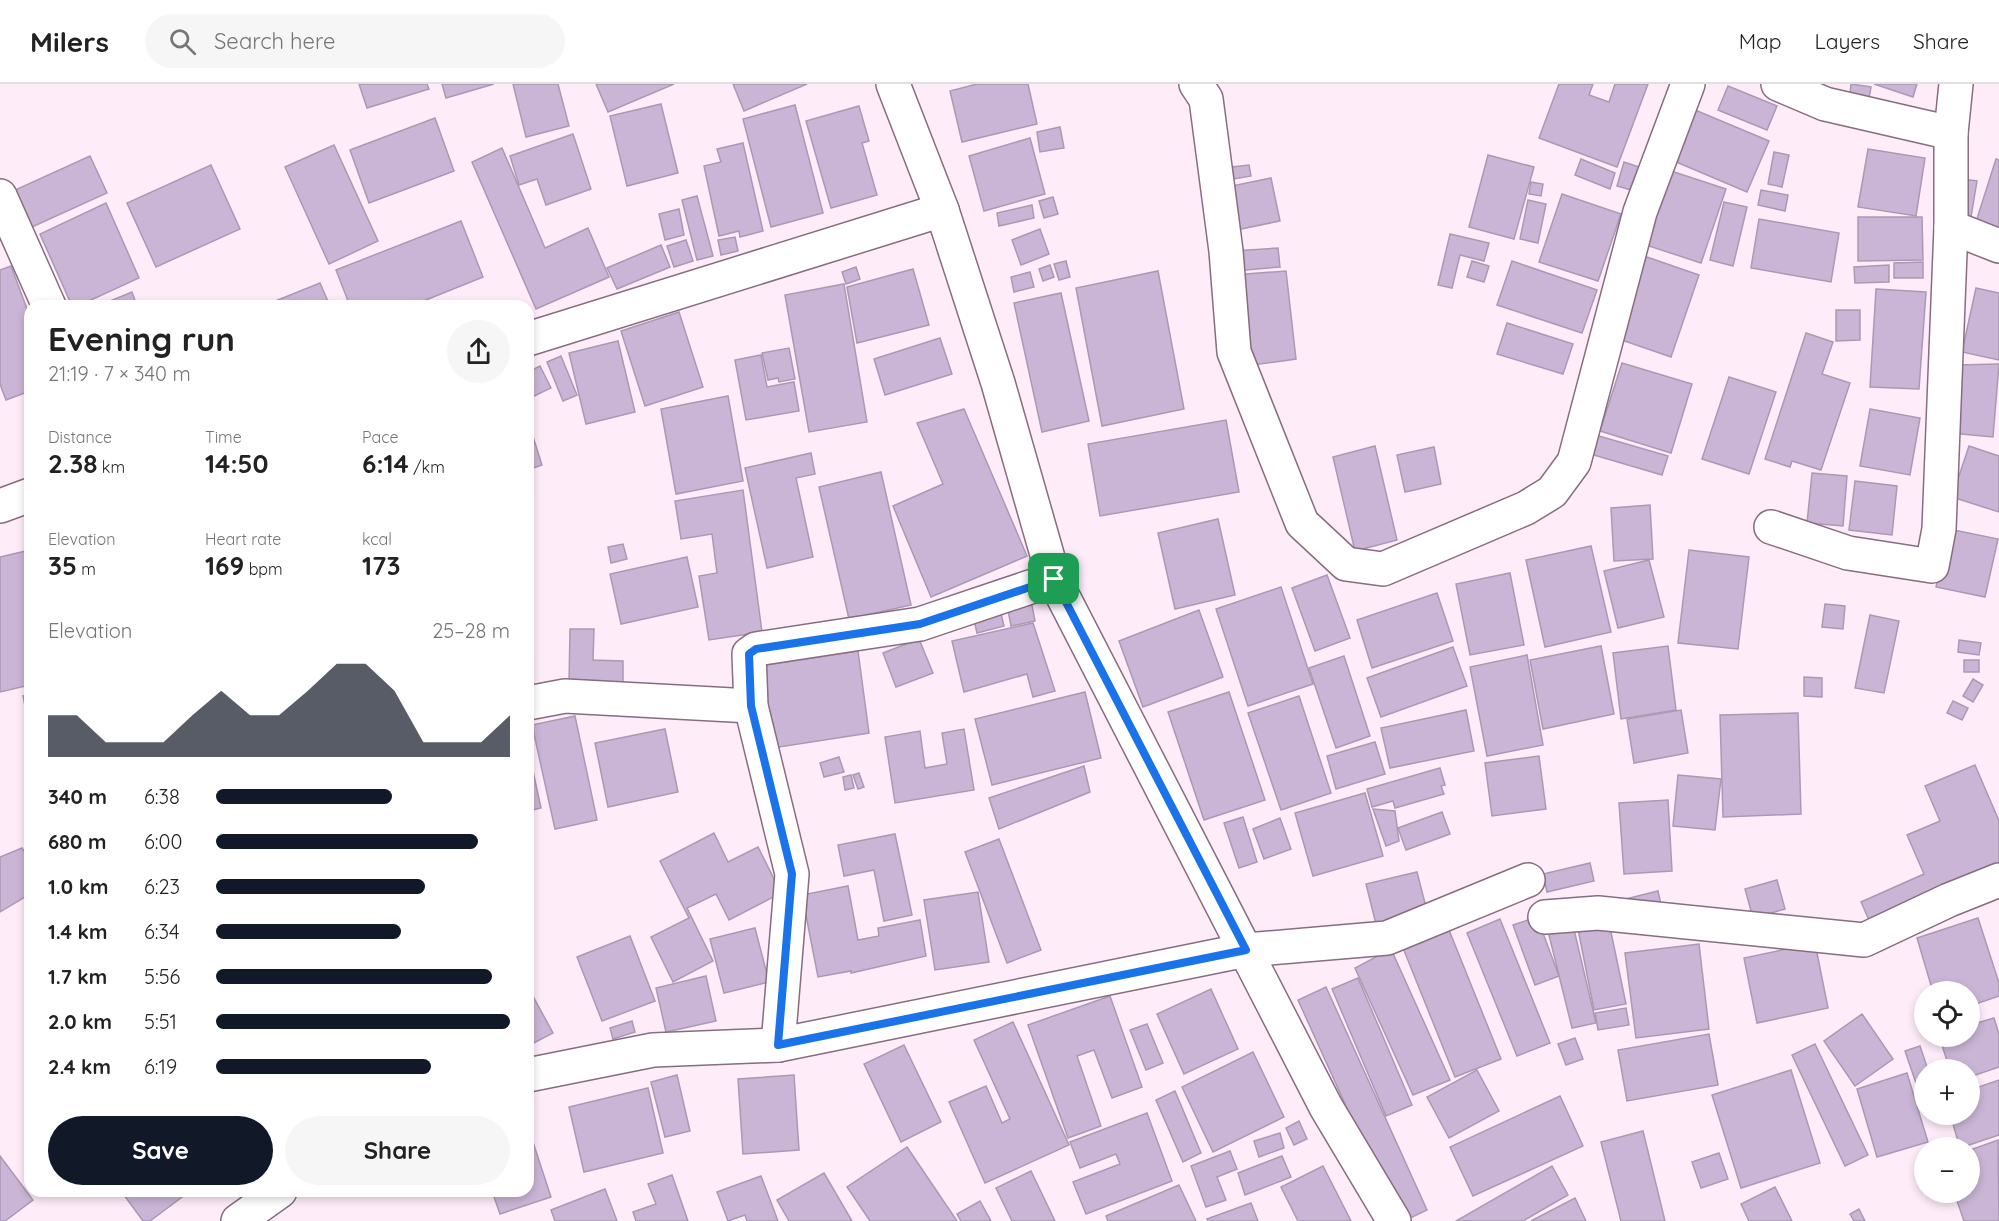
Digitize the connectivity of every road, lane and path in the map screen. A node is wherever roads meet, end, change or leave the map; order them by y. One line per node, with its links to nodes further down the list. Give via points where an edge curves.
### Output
1 (893, 84): 8 (street)
2 (1196, 84): 3 (street, via 1206,99 1226,251 1234,352 1249,393 1302,523 1346,564 1383,569 1526,508 1552,492 1574,462 1640,212)
3 (1688, 84)
4 (1778, 84): 6 (street, via 1825,104)
5 (1956, 84): 6 (street)
6 (1951, 133): 9 (street)
7 (0, 196): 11 (street)
8 (942, 210): 12 (street); 16 (street, via 998,382)
9 (1951, 227): 10 (street); 15 (street, via 1939,529 1932,566 1848,553)
10 (1999, 246)
11 (46, 300)
12 (534, 337)
13 (24, 497): 14 (street)
14 (0, 506)
15 (1771, 527)
16 (1054, 579): 18 (street, via 910,626 756,649 749,654 748,661); 22 (street)
17 (534, 702): 18 (street, via 565,696)
18 (751, 706): 23 (street, via 792,874)
19 (1528, 880): 22 (street, via 1388,938)
20 (1999, 880): 21 (street, via 1864,940 1598,912)
21 (1545, 917)
22 (1246, 950): 23 (street); 27 (street, via 1326,1107)
23 (778, 1045): 24 (street, via 653,1050)
24 (534, 1074)
25 (272, 1197): 26 (street)
26 (238, 1221)
27 (1394, 1221)

